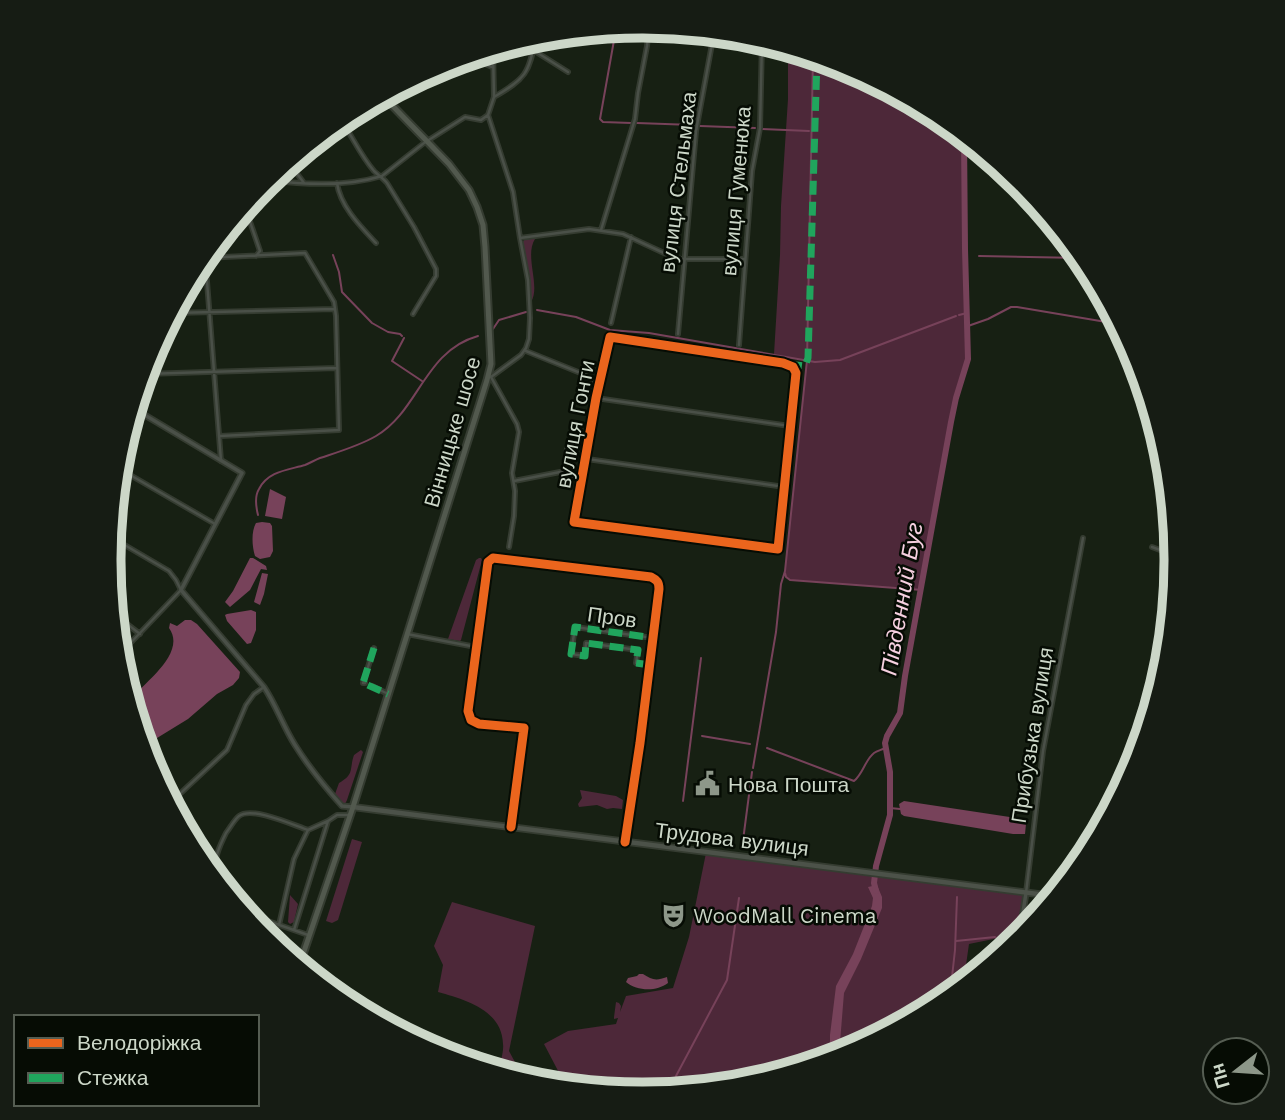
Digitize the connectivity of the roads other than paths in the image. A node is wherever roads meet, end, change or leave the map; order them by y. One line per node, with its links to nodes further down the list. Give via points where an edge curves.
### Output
1 (648, 38): 20 (street, via 635,118)
2 (712, 43): 26 (street, вулиця Стельмаха, via 696,131)
3 (533, 50): 8 (street); 9 (street, via 525,73)
4 (762, 53): 27 (street, вулиця Гуменюка, via 760,128)
5 (494, 60): 7 (street)
6 (484, 63): 7 (street)
7 (494, 68): 9 (street)
8 (568, 72)
9 (494, 97): 11 (street)
10 (391, 103): 13 (main road, Вінницьке шосе)
11 (488, 115): 13 (street, via 481,120 465,117); 22 (street, via 513,192)
12 (347, 130): 15 (street, via 376,174)
13 (428, 140): 15 (street); 40 (main road, Вінницьке шосе, via 469,190 483,225)
14 (295, 171): 17 (street)
15 (382, 176): 18 (street); 32 (street, via 436,268 436,276)
16 (285, 181): 17 (street)
17 (304, 183): 18 (street)
18 (337, 183): 23 (street, via 348,209)
19 (249, 218): 24 (street, via 260,251)
20 (601, 230): 21 (street); 22 (street)
21 (631, 237): 26 (street); 33 (street)
22 (520, 238): 36 (street, via 528,280 529,339)
23 (376, 243)
24 (256, 256): 25 (street); 29 (street, via 305,253)
25 (219, 257)
26 (684, 258): 27 (street); 34 (street, вулиця Стельмаха)
27 (745, 259): 35 (street, вулиця Гуменюка)
28 (207, 274): 30 (street)
29 (334, 309): 30 (street); 37 (street)
30 (211, 312): 31 (street); 38 (street)
31 (184, 313)
32 (413, 314)
33 (611, 323)
34 (677, 334)
35 (739, 345)
36 (524, 350): 40 (street); 41 (street)
37 (337, 368): 38 (street); 46 (street, via 339,430)
38 (215, 373): 39 (street); 46 (street)
39 (156, 374)
40 (490, 376): 52 (street, via 519,432); 63 (main road, Вінницьке шосе)
41 (599, 384): 42 (street, вулиця Гонти); 44 (street, вулиця Гонти, via 610,337 783,363 796,373)
42 (596, 398): 44 (street); 47 (street, вулиця Гонти)
43 (143, 413): 48 (street)
44 (791, 427): 53 (street)
45 (574, 429): 49 (street)
46 (220, 436): 48 (street)
47 (586, 459): 51 (street, вулиця Гонти); 53 (street)
48 (221, 461): 54 (street, via 242,473)
49 (563, 472): 51 (street); 52 (street)
50 (128, 474): 54 (street)
51 (582, 477): 53 (street, вулиця Гонти, via 574,522 778,549)
52 (513, 481): 57 (street)
53 (785, 487)
54 (215, 524): 60 (street)
55 (1083, 538): 81 (street, Прибузька вулиця, via 1043,751)
56 (121, 543): 60 (street, via 169,571)
57 (509, 547)
58 (1152, 547): 59 (street)
59 (1164, 551)
60 (181, 590): 62 (street); 71 (street)
61 (124, 622): 62 (street)
62 (140, 634): 65 (street)
63 (407, 634): 66 (street); 72 (main road, Вінницьке шосе)
64 (654, 638): 66 (street, via 656,579 493,558 488,562); 68 (street); 68 (street, Пров, via 575,627 571,654 585,656 586,643 638,650 636,663)
65 (128, 646)
66 (476, 647): 77 (street, via 468,711 471,720 524,728)
67 (374, 649): 69 (street)
68 (650, 665): 79 (street)
69 (365, 684)
70 (372, 686): 72 (street)
71 (264, 687): 73 (street, via 246,705 227,750); 74 (street, via 295,746 342,806)
72 (388, 694): 74 (main road, Вінницьке шосе)
73 (178, 796)
74 (353, 807): 75 (main road, Вінницьке шосе); 77 (main road, Трудова вулиця)
75 (350, 815): 76 (street); 87 (main road, Вінницьке шосе)
76 (329, 820): 78 (street); 86 (street)
77 (511, 827): 79 (main road, Трудова вулиця)
78 (308, 830): 80 (street, via 248,812 232,825); 85 (street, via 292,866)
79 (625, 842): 81 (main road, Трудова вулиця)
80 (216, 859)
81 (1026, 893): 82 (main road, Трудова вулиця); 83 (street, Прибузька вулиця)
82 (1042, 895)
83 (1022, 917)
84 (266, 920): 85 (street)
85 (279, 925): 86 (street)
86 (294, 930): 87 (street)
87 (310, 935): 88 (main road, Вінницьке шосе)
88 (303, 955)

